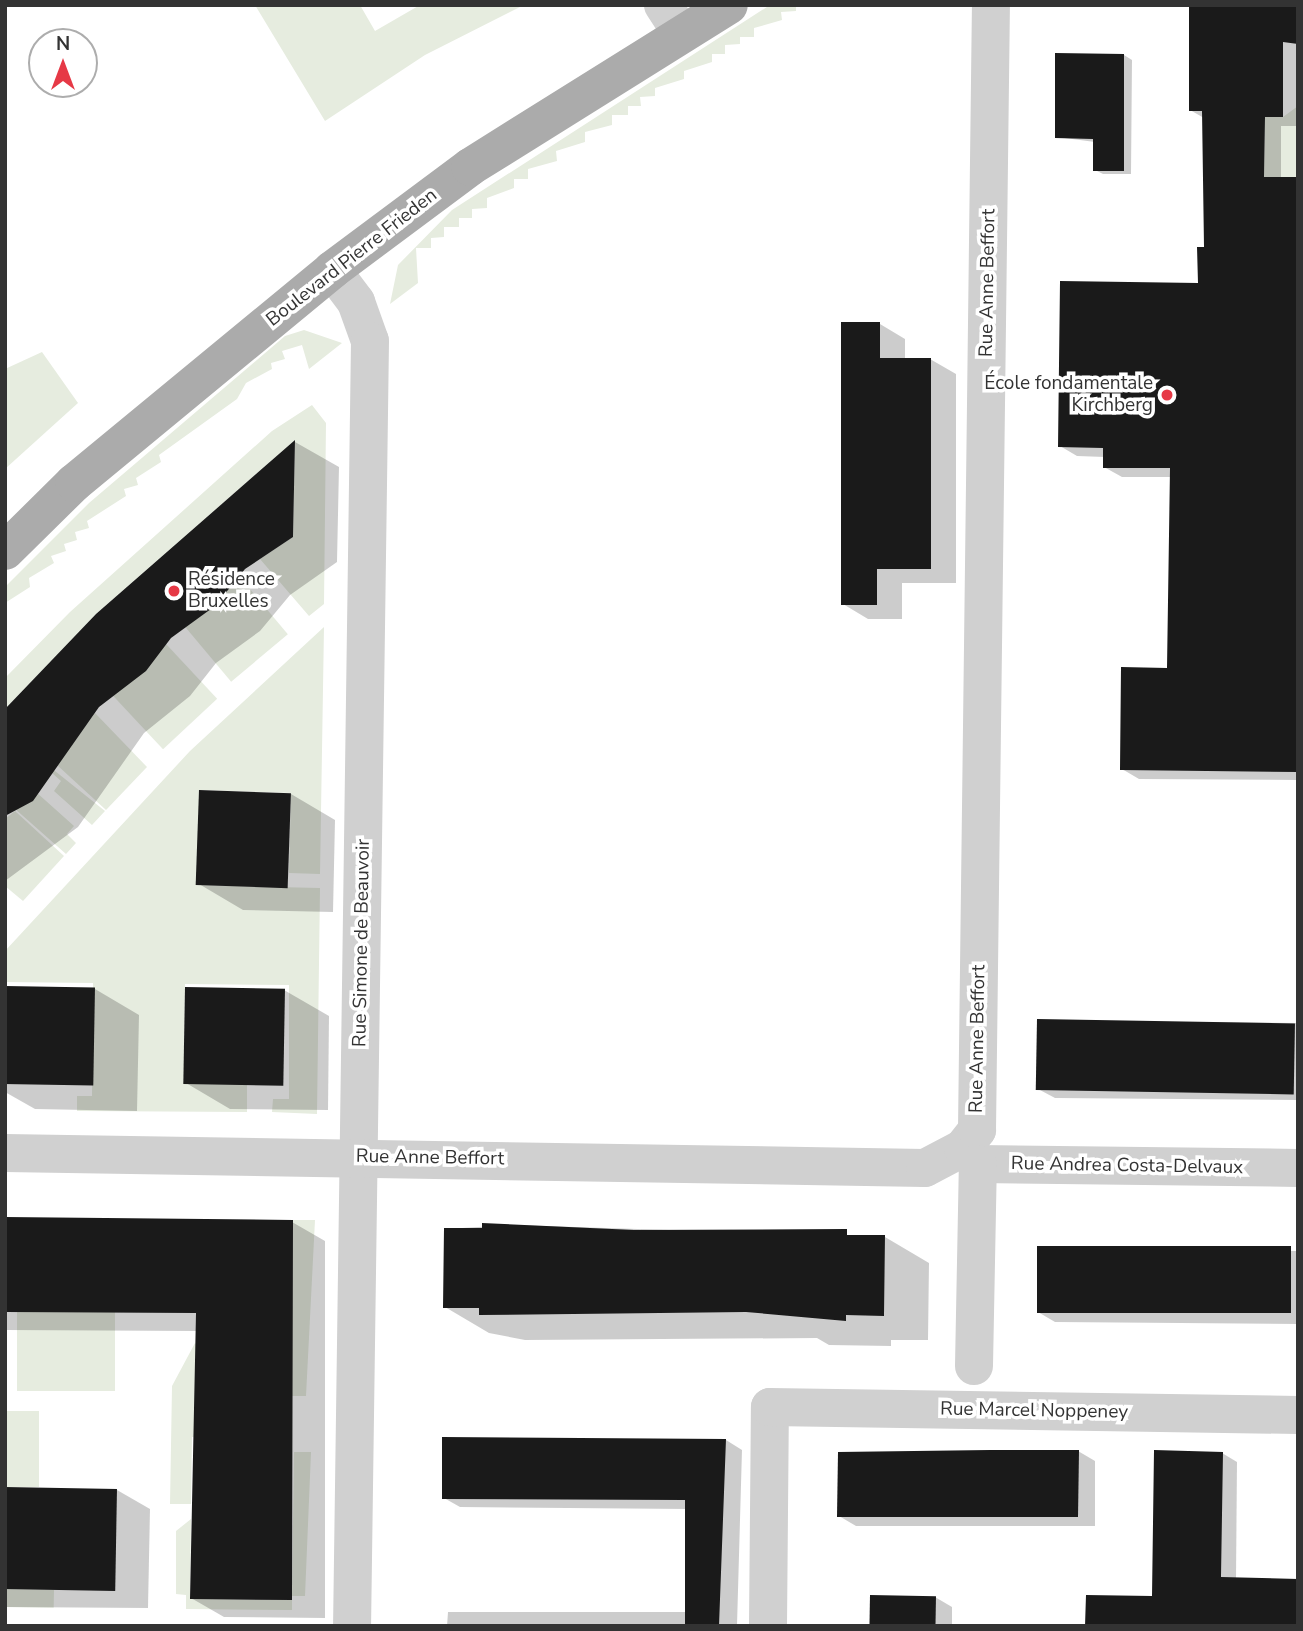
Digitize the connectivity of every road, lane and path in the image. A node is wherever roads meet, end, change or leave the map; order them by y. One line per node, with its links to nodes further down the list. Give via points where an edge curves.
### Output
1 (729, 5): 3 (main road, Boulevard Pierre Frieden)
2 (992, 5): 7 (street, Rue Anne Beffort, via 977,1130)
3 (672, 19): 4 (main road, Boulevard Pierre Frieden)
4 (332, 270): 5 (main road, Boulevard Pierre Frieden, via 74,483); 8 (street, Rue Simone de Beauvoir, via 356,302 370,341)
5 (5, 551)
6 (5, 1153): 8 (street, Rue Anne Beffort)
7 (970, 1156): 8 (street, Rue Anne Beffort, via 925,1168); 9 (street, Rue Andrea Costa-Delvaux); 10 (street, Rue Anne Beffort)
8 (359, 1157): 12 (street, Rue Simone de Beauvoir)
9 (1298, 1168)
10 (975, 1366)
11 (1298, 1415): 13 (street, Rue Marcel Noppeney, via 770,1407)
12 (352, 1626)
13 (768, 1626)

